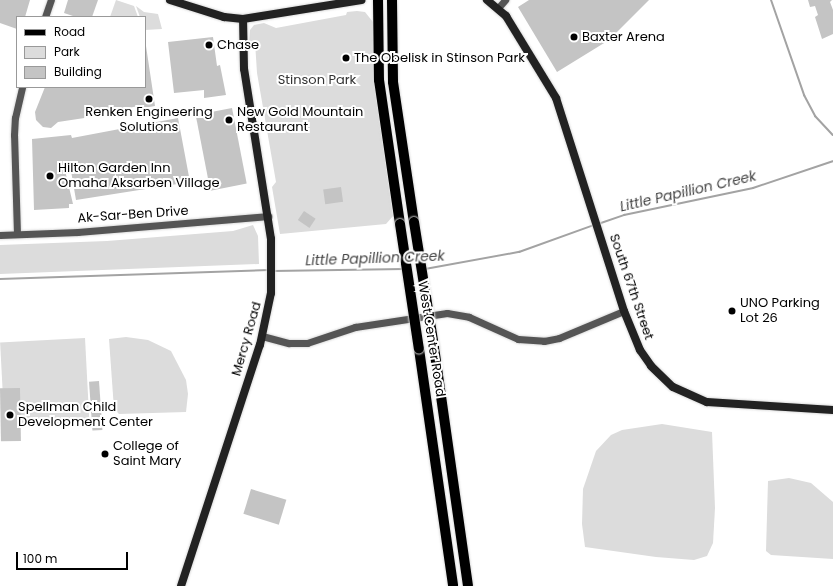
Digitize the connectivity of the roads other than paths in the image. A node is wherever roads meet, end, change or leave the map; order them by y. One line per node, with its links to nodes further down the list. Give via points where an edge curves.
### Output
1 (51, 0): 9 (street)
2 (170, 0): 10 (main road, via 224,17)
3 (361, 0): 10 (main road)
4 (378, 0): 19 (main road, West Center Road, bridge, via 379,80)
5 (392, 0): 20 (main road, West Center Road, bridge, via 393,82)
6 (487, 0): 8 (main road, South 67th Street)
7 (505, 0): 8 (street)
8 (498, 8): 15 (main road, South 67th Street, via 508,19 547,80 563,116)
9 (45, 16)
10 (243, 19): 12 (main road, Mercy Road, via 244,69)
11 (22, 88): 13 (street, via 14,136)
12 (268, 216): 13 (street, Ak-Sar-Ben Drive); 16 (main road, Mercy Road, via 271,239 270,301)
13 (17, 234): 14 (street, Ak-Sar-Ben Drive)
14 (0, 235)
15 (624, 311): 16 (street, via 559,338 544,341 518,339 471,318 447,313 355,327 307,343 284,342); 17 (main road, South 67th Street, via 647,361 668,383 688,395 724,404)
16 (262, 336): 18 (main road, Mercy Road)
17 (833, 410)
18 (181, 586)
19 (454, 586)
20 (468, 586)

